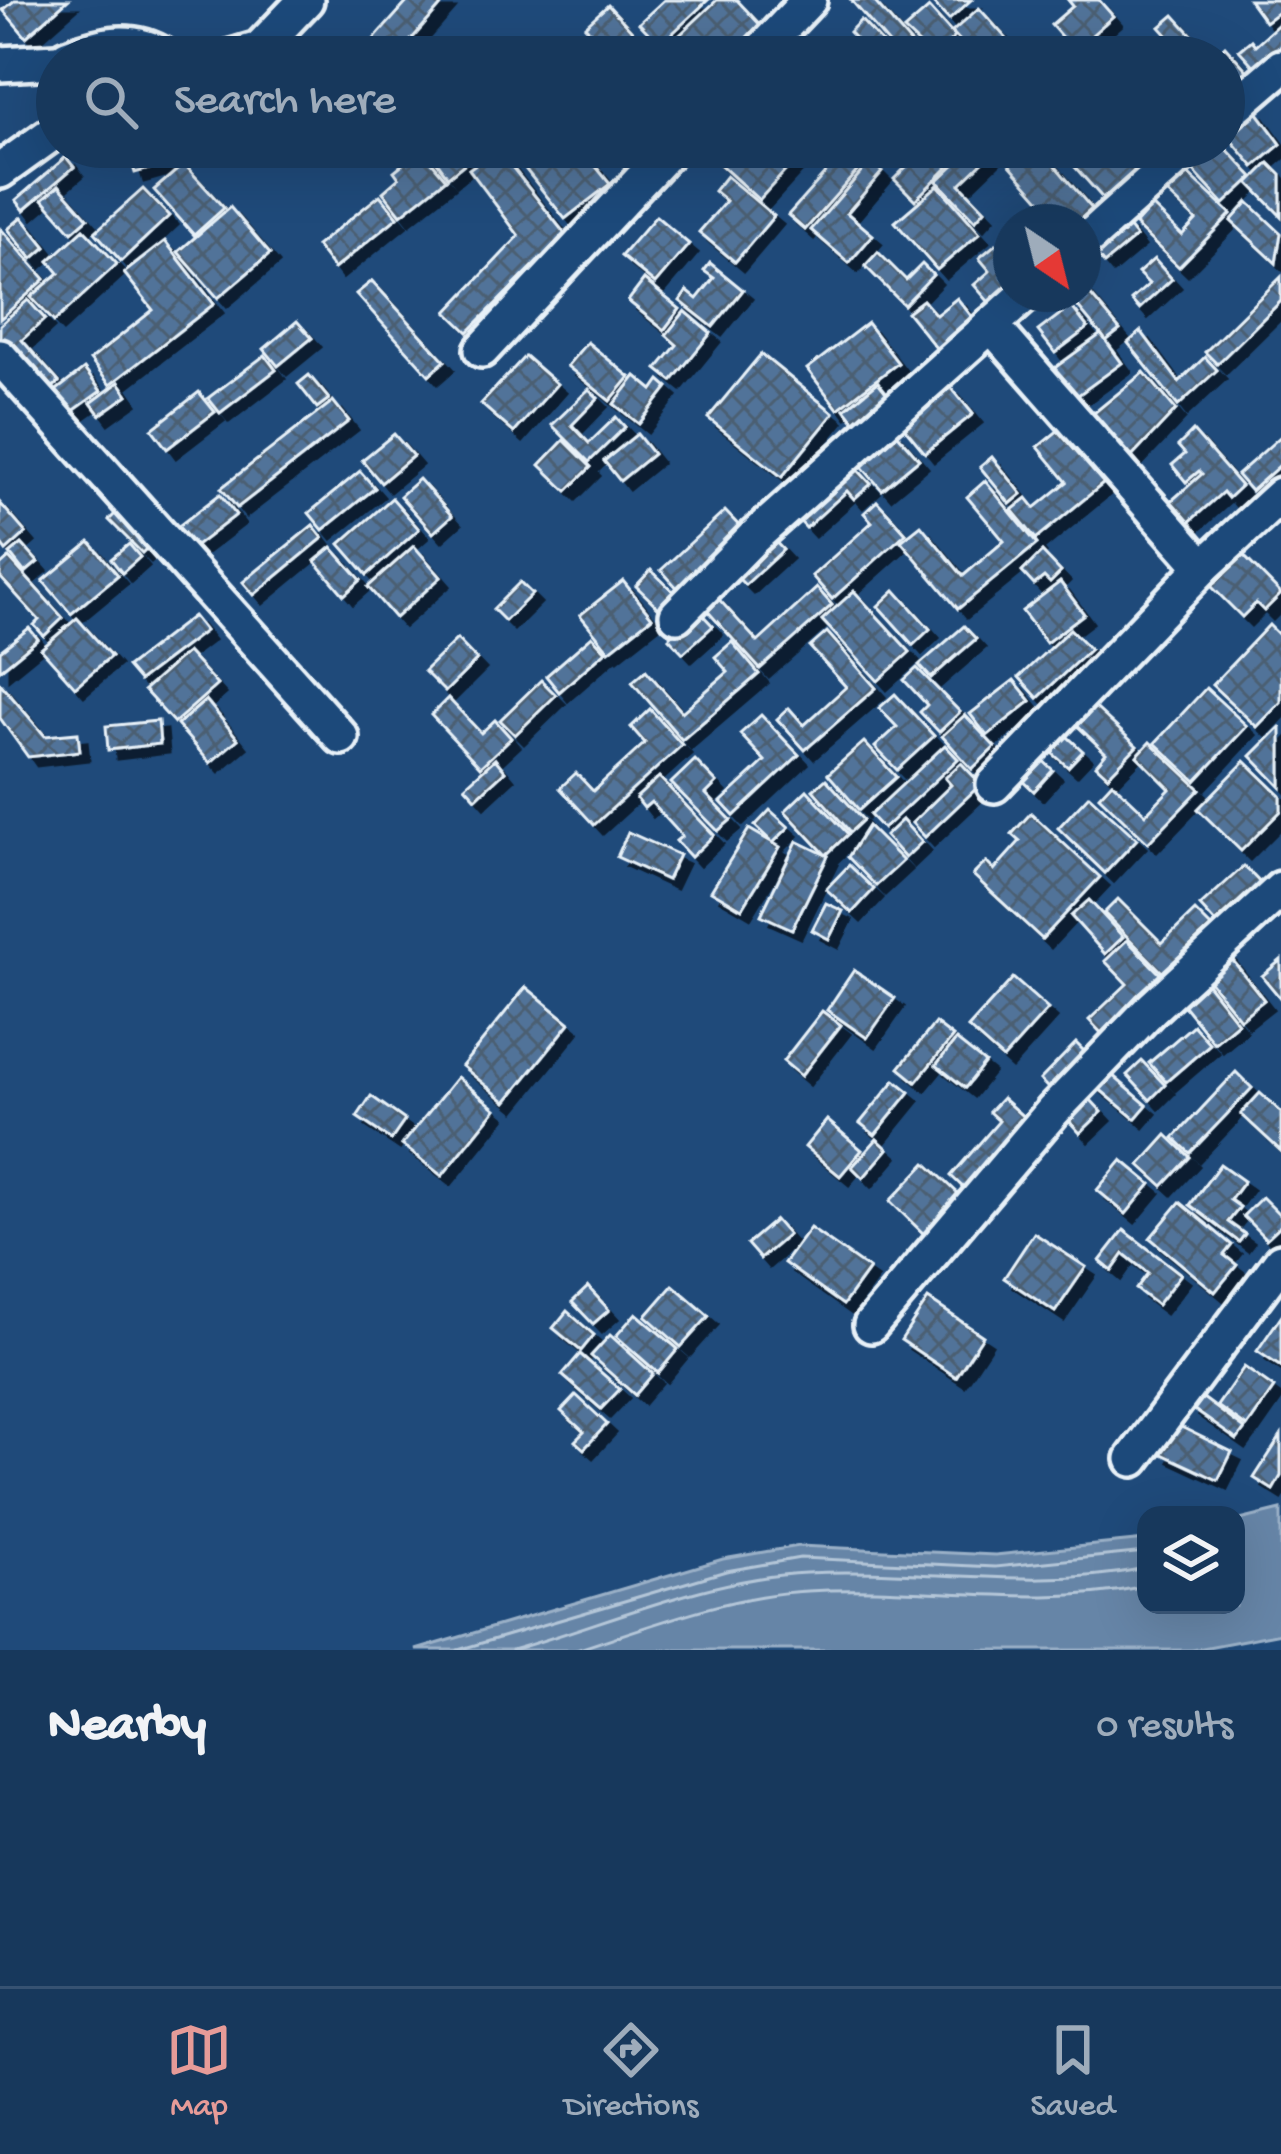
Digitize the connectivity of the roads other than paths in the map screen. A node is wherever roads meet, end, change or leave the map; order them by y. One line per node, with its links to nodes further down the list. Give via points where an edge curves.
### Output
1 (306, 0): 3 (street)
2 (809, 0): 4 (street)
3 (271, 36)
4 (775, 36)
5 (36, 62): 6 (street)
6 (0, 64)
7 (1281, 67): 8 (street)
8 (1245, 98)
9 (36, 145): 12 (street)
10 (651, 168): 16 (street)
11 (1167, 168): 13 (street)
12 (0, 171)
13 (1101, 227)
14 (1006, 312): 15 (street)
15 (992, 325): 19 (street); 20 (street)
16 (482, 350)
17 (0, 357): 21 (street)
18 (1281, 495): 19 (street)
19 (1203, 567): 22 (street)
20 (677, 615)
21 (341, 737)
22 (994, 785)
23 (1281, 889): 25 (street, via 1053,1112)
24 (1281, 1261): 26 (street)
25 (871, 1325)
26 (1133, 1459)

